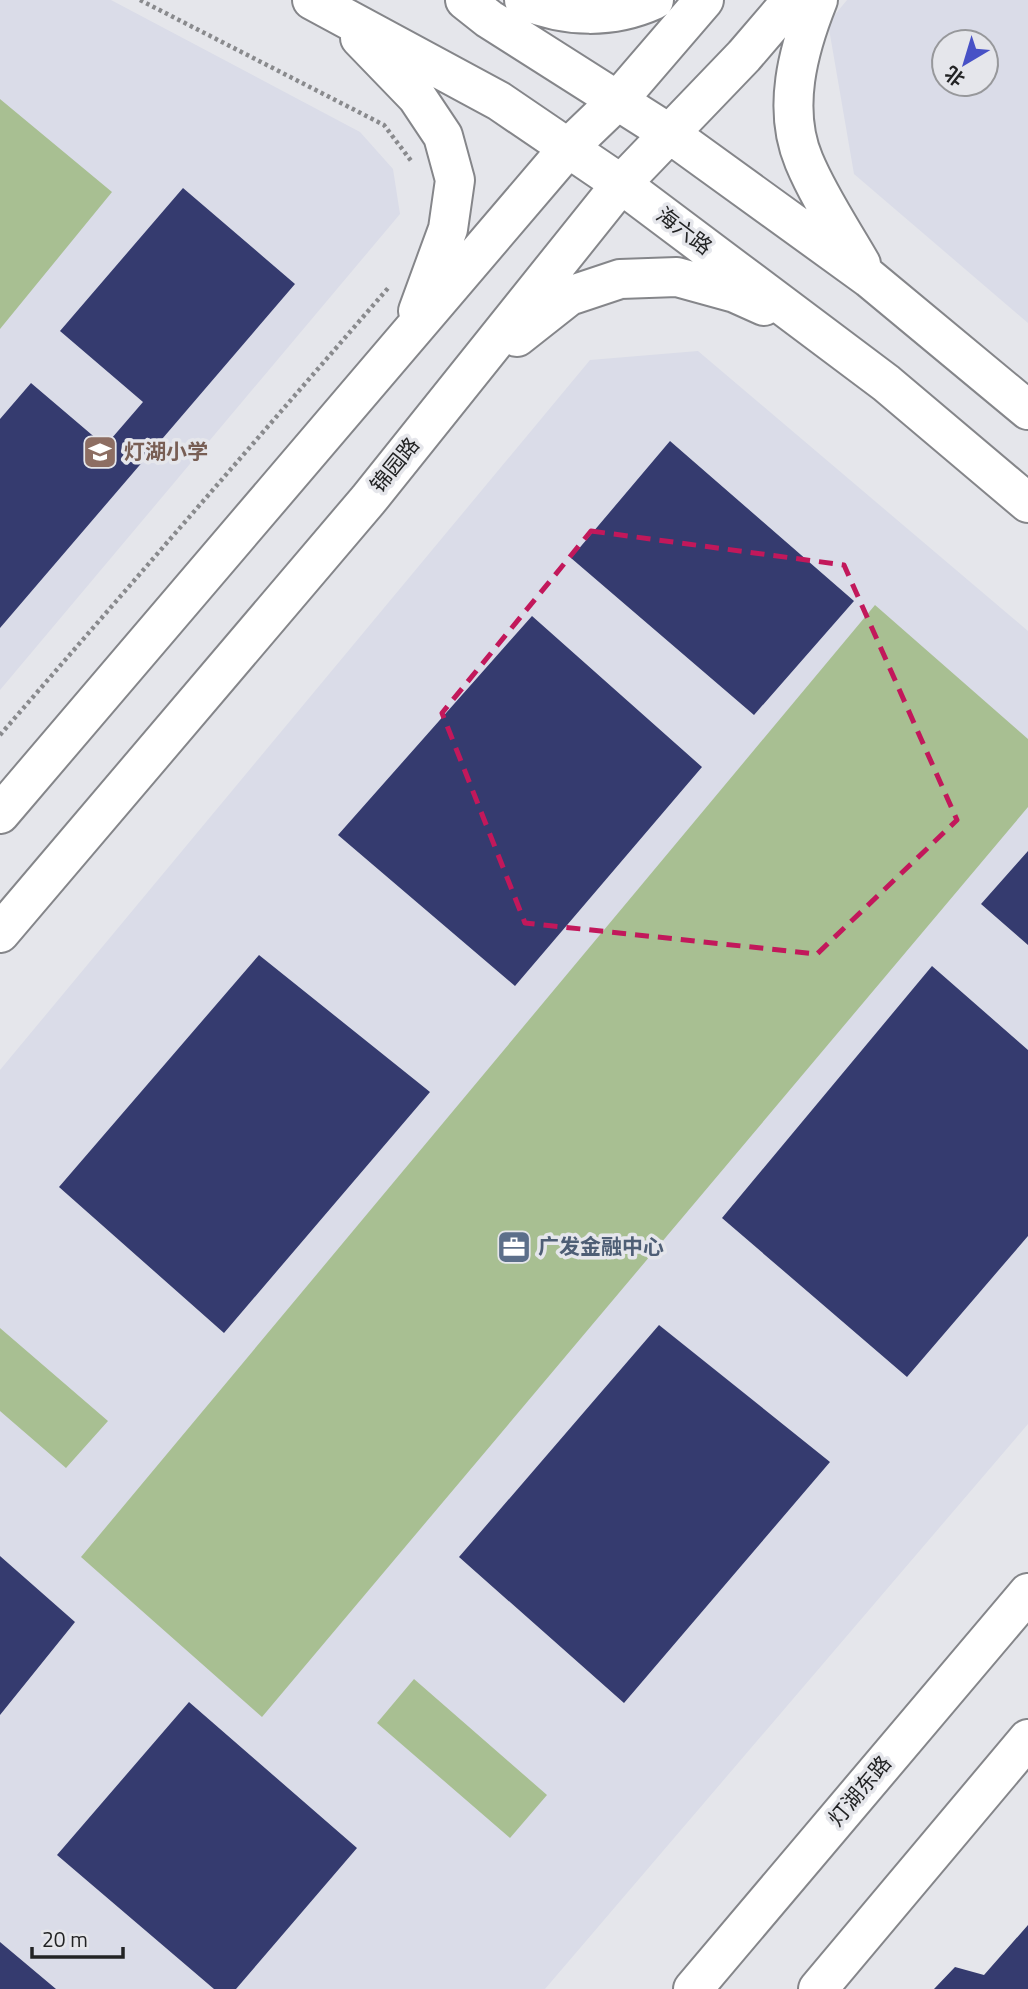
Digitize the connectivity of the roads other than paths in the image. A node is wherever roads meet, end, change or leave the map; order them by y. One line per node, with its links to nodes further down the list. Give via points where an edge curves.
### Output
1 (466, 0): 8 (main road)
2 (524, 0): 3 (main road, via 547,9 600,15)
3 (654, 0)
4 (704, 0): 8 (main road)
5 (792, 0): 9 (main road, 锦园路)
6 (818, 0): 12 (main road, via 805,33 794,86 795,123 803,159)
7 (323, 6): 10 (main road, 海六路, via 499,101); 14 (main road, via 417,97 443,136 455,180 448,229)
8 (618, 100): 9 (main road); 10 (main road)
9 (670, 134): 11 (main road, 锦园路); 12 (main road)
10 (569, 148): 11 (main road, 海六路); 14 (main road)
11 (621, 184): 13 (main road, 海六路); 15 (main road, 锦园路)
12 (869, 278): 16 (main road)
13 (812, 327): 15 (main road, via 735,293 677,277 621,279 569,296); 17 (main road, 海六路)
14 (409, 336): 18 (main road)
15 (466, 377): 19 (main road, 锦园路, via 368,500)
16 (1028, 410)
17 (1028, 503)
18 (0, 814)
19 (0, 933)
20 (1028, 1593): 22 (main road, 灯湖东路)
21 (1028, 1739): 23 (main road)
22 (693, 1989)
23 (818, 1989)

